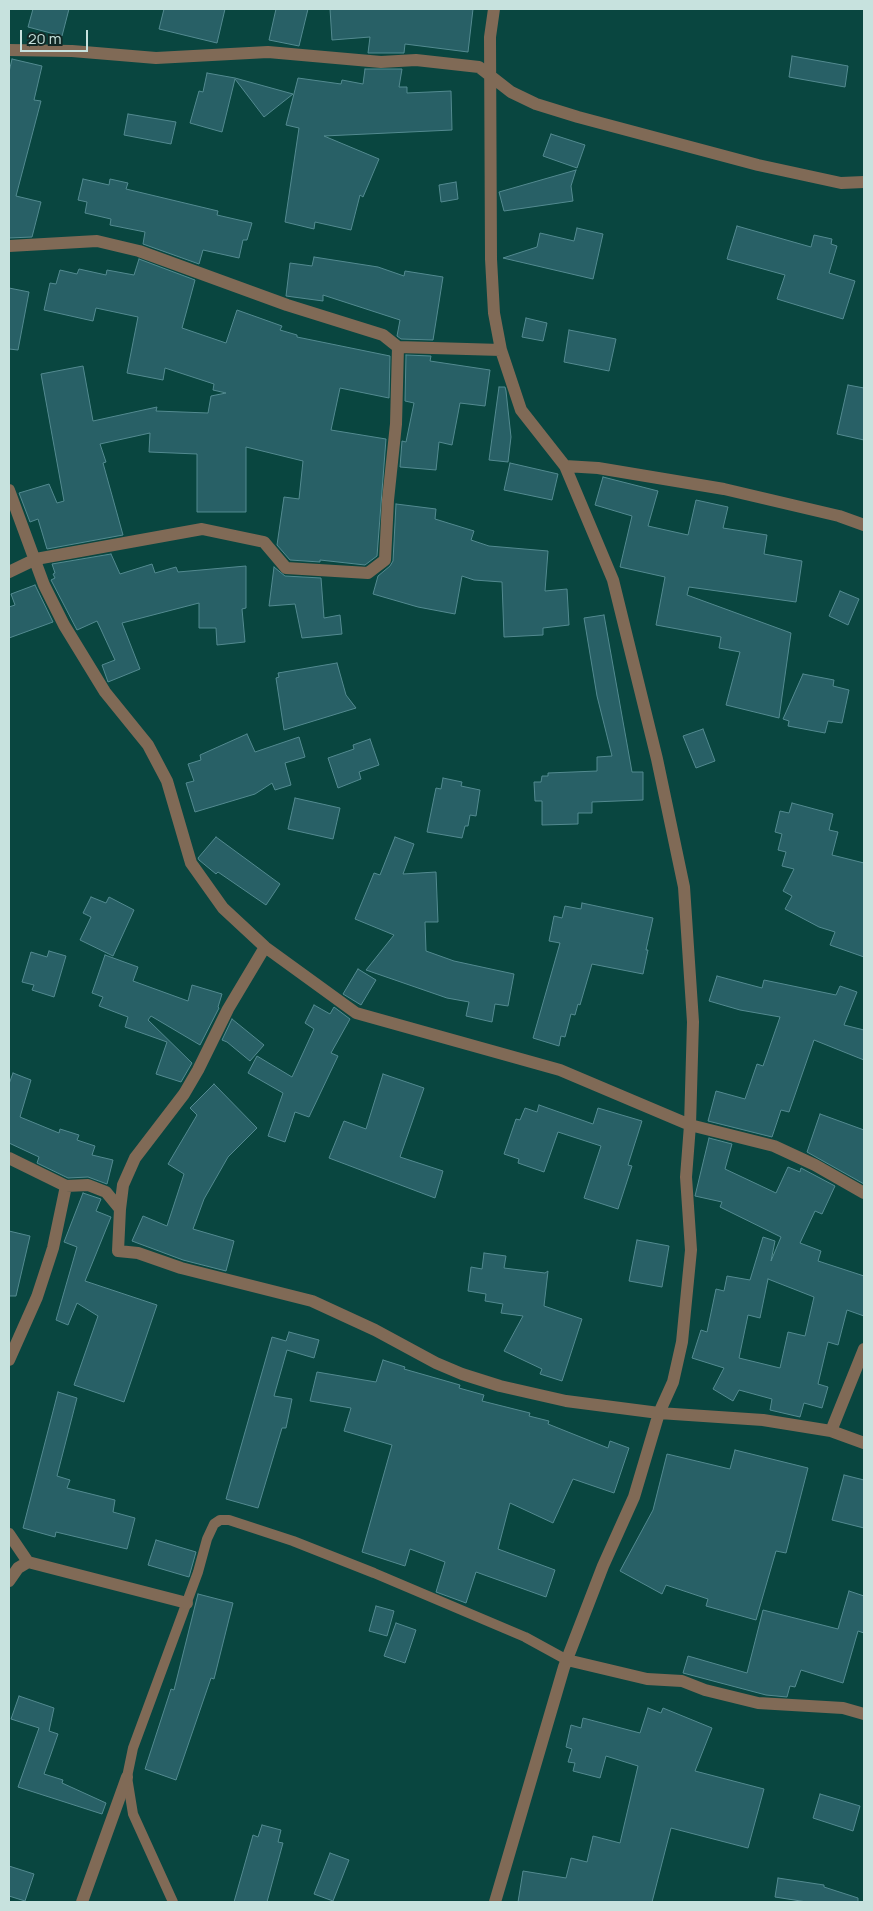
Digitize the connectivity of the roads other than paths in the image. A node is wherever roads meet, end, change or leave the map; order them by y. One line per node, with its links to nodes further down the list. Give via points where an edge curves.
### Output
1 (494, 9): 3 (street, via 490,37)
2 (9, 50): 3 (street, via 156,58 268,52 381,62 416,60 479,67)
3 (492, 76): 4 (street, via 511,92 536,104 578,117 758,165 841,183); 7 (street, via 489,142 491,259 494,313)
4 (864, 182)
5 (9, 246): 6 (street, via 96,241 139,251 287,305 383,335)
6 (398, 347): 7 (street); 11 (street, via 396,424 385,560 368,573 286,568 264,542 202,529)
7 (501, 350): 8 (street, via 521,410)
8 (565, 466): 10 (street, via 638,474 724,489); 14 (street, via 613,580 657,759 684,887 693,1022)
9 (9, 490): 11 (street)
10 (864, 525)
11 (36, 559): 12 (street); 13 (street, via 44,585 64,625 105,692 148,745 167,781 191,862 223,908)
12 (9, 572)
13 (265, 947): 14 (street, via 356,1013 560,1070); 18 (street, via 184,1094 132,1165 123,1185)
14 (690, 1125): 17 (street, via 774,1146); 21 (street, via 686,1177 691,1250 682,1342 673,1382)
15 (9, 1158): 16 (street)
16 (66, 1186): 18 (street, via 88,1185 106,1192); 20 (street, via 53,1248 40,1289)
17 (864, 1193)
18 (120, 1208): 21 (street, via 118,1251 138,1253 181,1268 312,1301 375,1330 436,1364 500,1386 566,1401)
19 (864, 1350): 22 (street)
20 (9, 1360)
21 (659, 1413): 22 (street, via 763,1420); 28 (street, via 634,1497)
22 (831, 1431): 23 (street)
23 (864, 1443)
24 (10, 1533): 25 (street)
25 (28, 1562): 26 (street, via 18,1568); 27 (street)
26 (9, 1581)
27 (187, 1604): 28 (lane, via 214,1524 228,1520 374,1573 525,1637); 30 (lane, via 133,1748)
28 (567, 1660): 29 (street, via 647,1679 682,1682 758,1703 843,1708); 33 (street)
29 (864, 1714)
30 (127, 1777): 31 (street); 32 (lane, via 133,1814)
31 (82, 1902)
32 (173, 1902)
33 (495, 1902)

